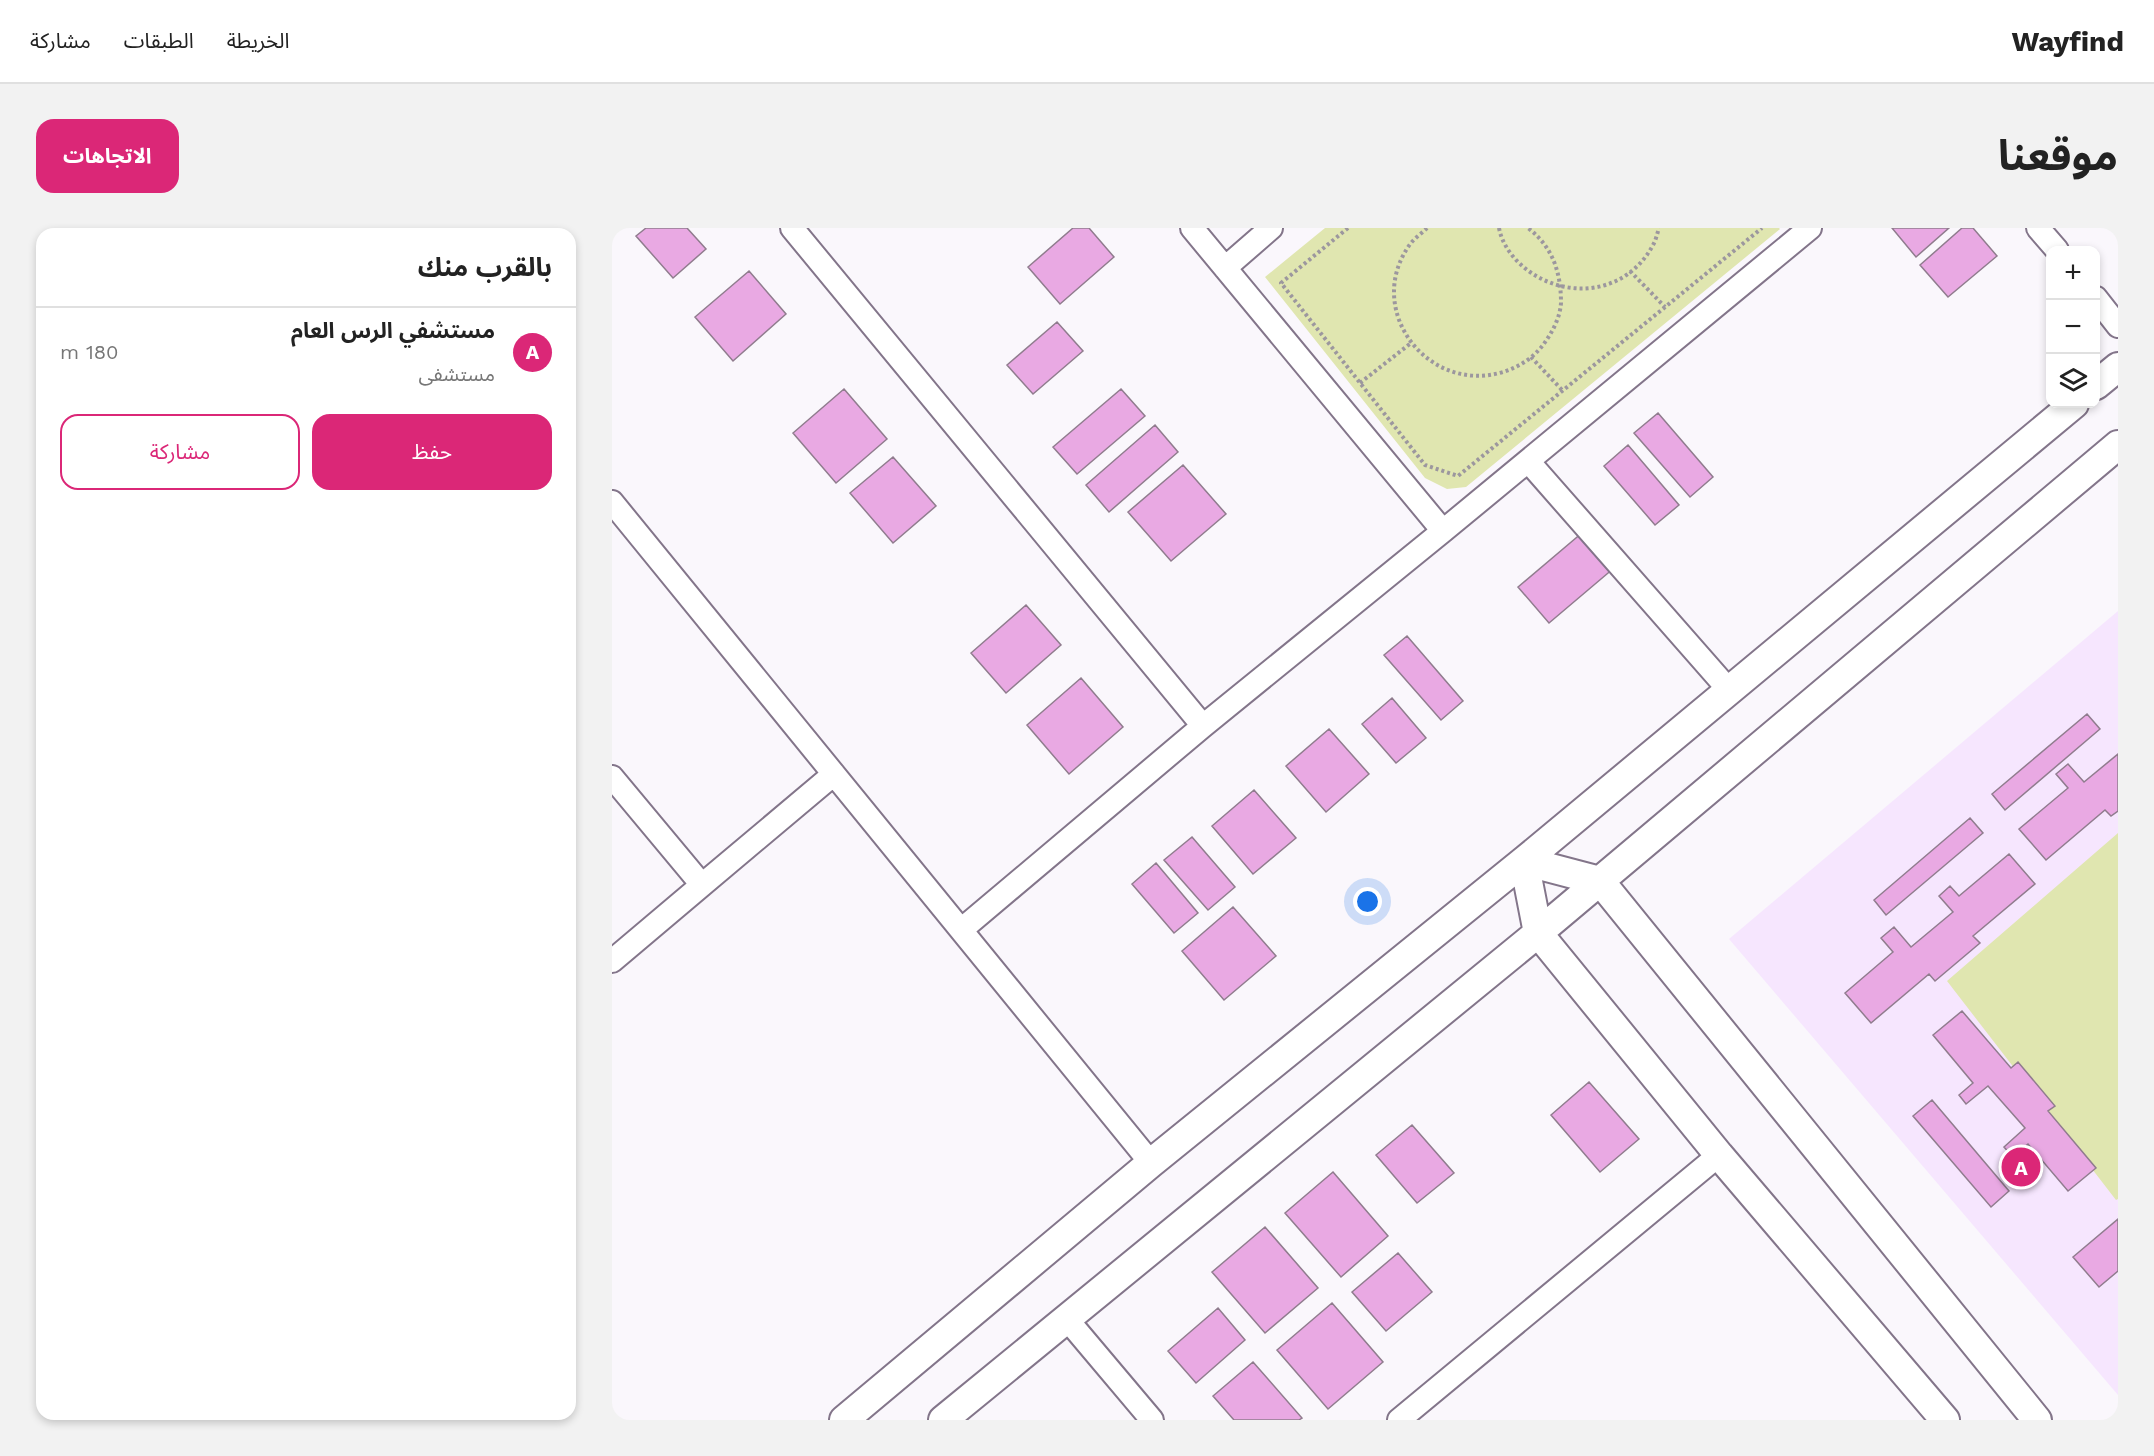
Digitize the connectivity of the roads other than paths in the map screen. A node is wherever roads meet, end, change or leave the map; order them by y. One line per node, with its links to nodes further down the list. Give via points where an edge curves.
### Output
1 (792, 228): 18 (street)
2 (1192, 228): 7 (street)
3 (1271, 228): 7 (street)
4 (1809, 228): 14 (street)
5 (2038, 228): 6 (street)
6 (2054, 246)
7 (1225, 268): 16 (street)
8 (2098, 300): 9 (street)
9 (2118, 326)
10 (2118, 367): 11 (street)
11 (2100, 382)
12 (2069, 408): 17 (street)
13 (2118, 445): 22 (street)
14 (1528, 461): 16 (street); 17 (street)
15 (612, 502): 19 (street)
16 (1443, 531): 18 (street)
17 (1729, 690): 21 (street)
18 (1203, 726): 24 (street)
19 (834, 774): 23 (street); 24 (street)
20 (612, 777): 23 (street)
21 (1524, 861): 22 (street); 25 (street); 28 (street)
22 (1600, 881): 25 (street); 35 (street)
23 (702, 885): 26 (street)
24 (961, 930): 28 (street)
25 (1538, 933): 27 (street); 29 (street)
26 (612, 960)
27 (1719, 1155): 33 (street); 34 (street)
28 (1151, 1163): 30 (street)
29 (1066, 1318): 31 (street); 32 (street)
30 (844, 1420)
31 (943, 1420)
32 (1152, 1420)
33 (1399, 1420)
34 (1945, 1420)
35 (2037, 1420)

